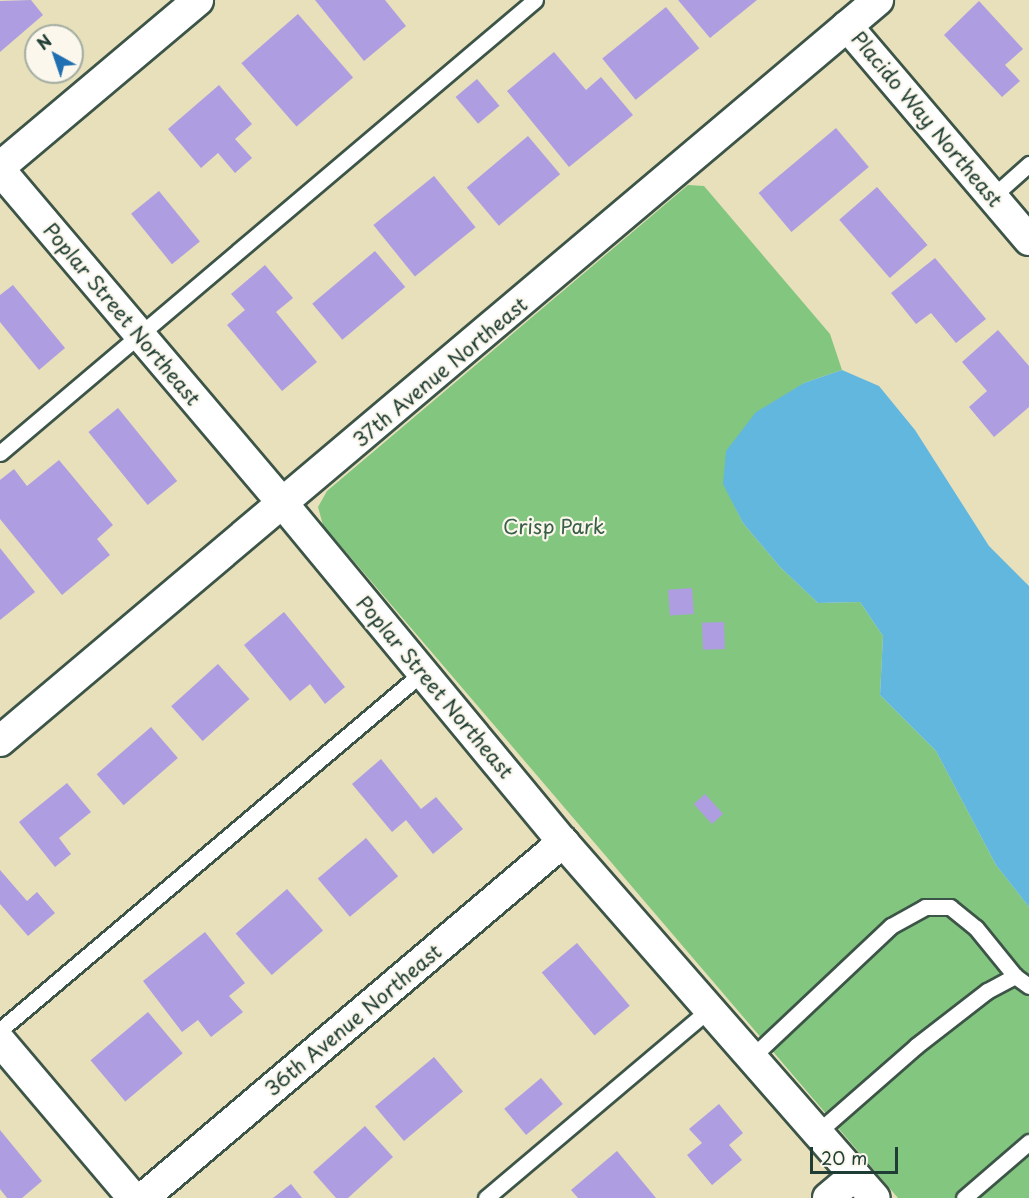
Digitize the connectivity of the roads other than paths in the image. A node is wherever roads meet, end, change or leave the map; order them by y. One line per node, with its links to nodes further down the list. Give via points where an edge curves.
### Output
1 (198, 0): 6 (street)
2 (535, 0): 9 (lane)
3 (878, 0): 4 (street, 37th Avenue Northeast)
4 (847, 26): 7 (street, Placido Way Northeast); 11 (street, 37th Avenue Northeast)
5 (1029, 164): 7 (lane)
6 (0, 169): 9 (street, Poplar Street Northeast)
7 (992, 197): 8 (street, Placido Way Northeast)
8 (1029, 240)
9 (138, 333): 10 (lane); 11 (street, Poplar Street Northeast)
10 (0, 453)
11 (284, 505): 12 (street, Poplar Street Northeast); 13 (street, 37th Avenue Northeast)
12 (423, 672): 14 (street, Poplar Street Northeast); 18 (lane)
13 (0, 741)
14 (563, 843): 17 (street, Poplar Street Northeast); 25 (street, 36th Avenue Northeast)
15 (1015, 976): 16 (lane); 20 (lane, via 976,928 950,908 925,907 891,926); 21 (lane, via 987,991 916,1046)
16 (1029, 986)
17 (710, 1009): 20 (street, Poplar Street Northeast); 26 (lane)
18 (0, 1030)
19 (0, 1041): 24 (street)
20 (753, 1056): 21 (street, Poplar Street Northeast)
21 (819, 1131): 23 (street, Poplar Street Northeast)
22 (1029, 1142): 29 (lane)
23 (855, 1175): 27 (street); 28 (street, Poplar Street Northeast)
24 (133, 1198)
25 (143, 1198)
26 (486, 1198)
27 (828, 1198)
28 (875, 1198)
29 (964, 1198)

